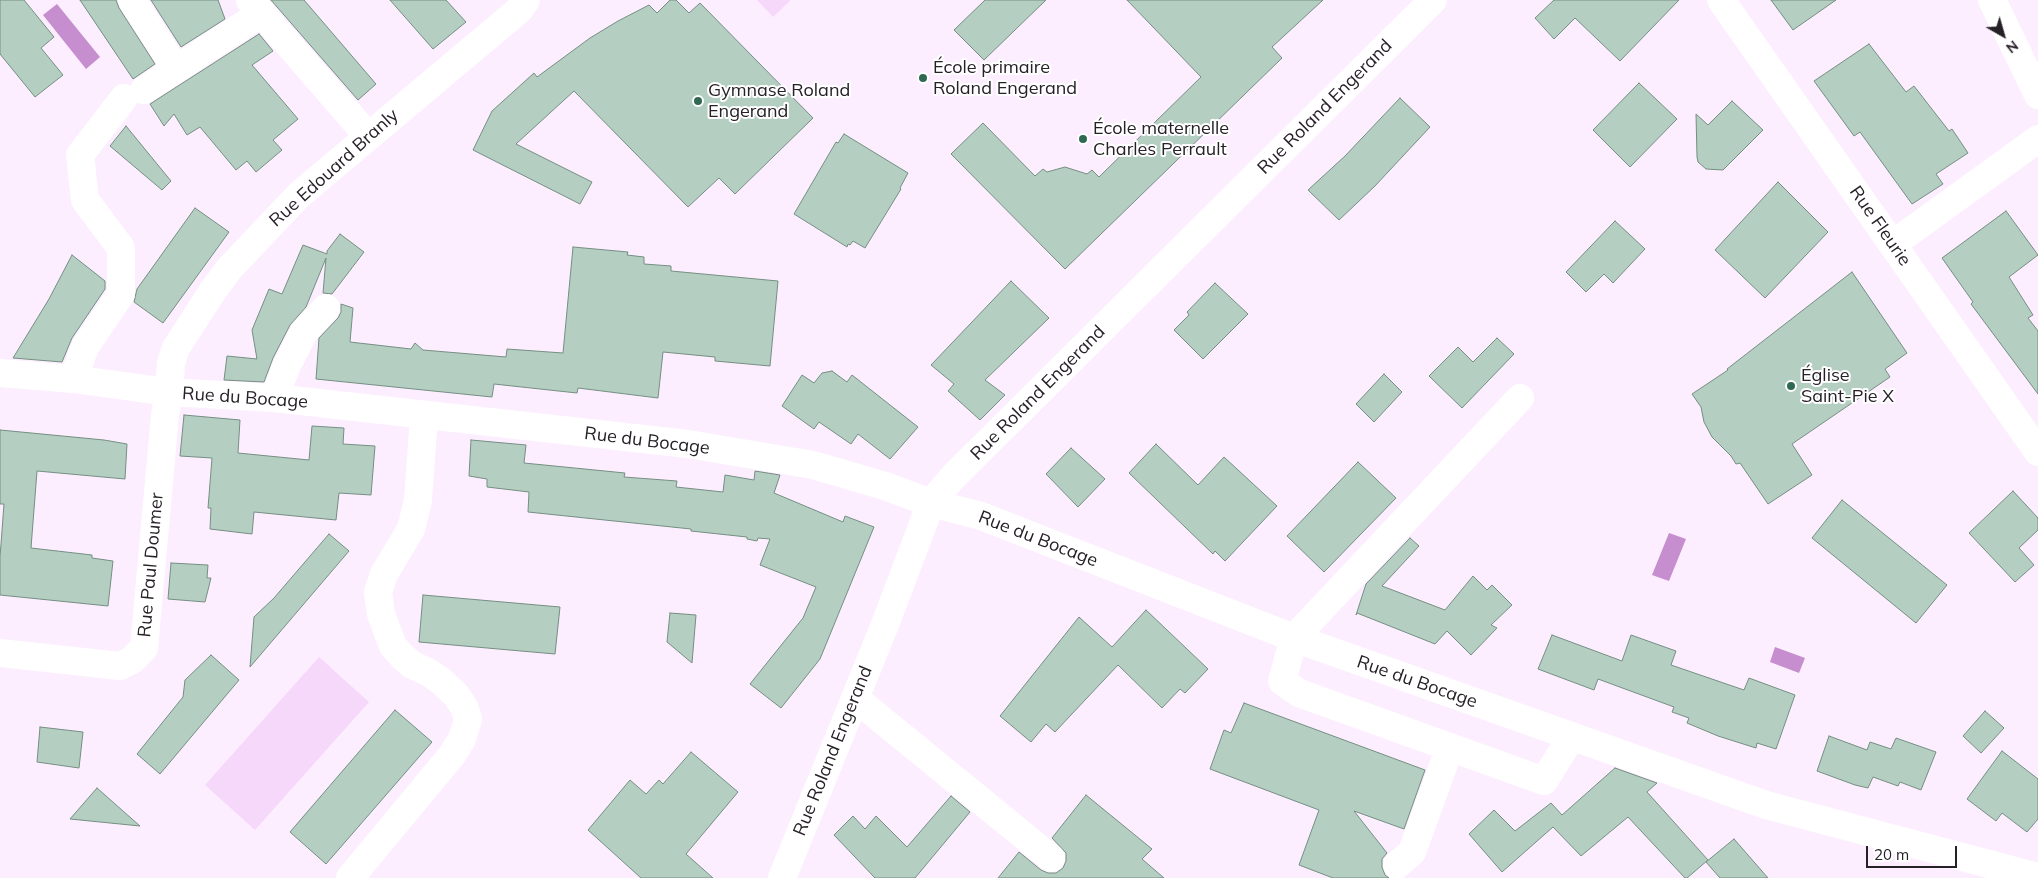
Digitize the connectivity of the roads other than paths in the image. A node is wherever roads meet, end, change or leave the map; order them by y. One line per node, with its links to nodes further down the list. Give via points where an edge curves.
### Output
1 (132, 0): 7 (street)
2 (526, 0): 9 (street, Rue Edouard Branly, via 519,10)
3 (1433, 0): 20 (street, Rue Roland Engerand, via 947,482)
4 (1721, 0): 11 (street, Rue Fleurie)
5 (1992, 0): 8 (street)
6 (256, 7): 7 (street); 9 (street)
7 (176, 69): 14 (street, via 134,94 80,155 86,200 121,248 121,294 85,347)
8 (2038, 95)
9 (368, 136): 15 (street, Rue Edouard Branly, via 299,194 229,269 176,348 170,363)
10 (2038, 139): 11 (street)
11 (1893, 244): 19 (street, Rue Fleurie)
12 (326, 308): 16 (street, via 304,332)
13 (0, 373): 14 (street, Rue du Bocage)
14 (74, 379): 15 (street, Rue du Bocage)
15 (169, 392): 16 (street, Rue du Bocage); 22 (street, Rue Paul Doumer, via 144,648 120,666)
16 (274, 398): 18 (street, Rue du Bocage)
17 (1520, 398): 21 (street)
18 (424, 416): 20 (street, Rue du Bocage, via 688,444 813,465); 29 (street, via 418,500 411,529 384,574 378,592 381,614 393,646 412,666 428,672 451,690 464,707 468,719 462,739 452,754)
19 (2038, 452)
20 (931, 504): 21 (street, Rue du Bocage, via 981,516); 23 (street, Rue Roland Engerand)
21 (1294, 638): 24 (street, Rue du Bocage); 25 (street, via 1282,680 1299,693)
22 (0, 653)
23 (855, 698): 26 (street); 30 (street, Rue Roland Engerand)
24 (1572, 736): 25 (street, via 1544,781); 28 (street, Rue du Bocage, via 1766,805)
25 (1450, 747): 27 (street, via 1412,852)
26 (1051, 858)
27 (1397, 865)
28 (2038, 876)
29 (350, 878)
30 (782, 878)

